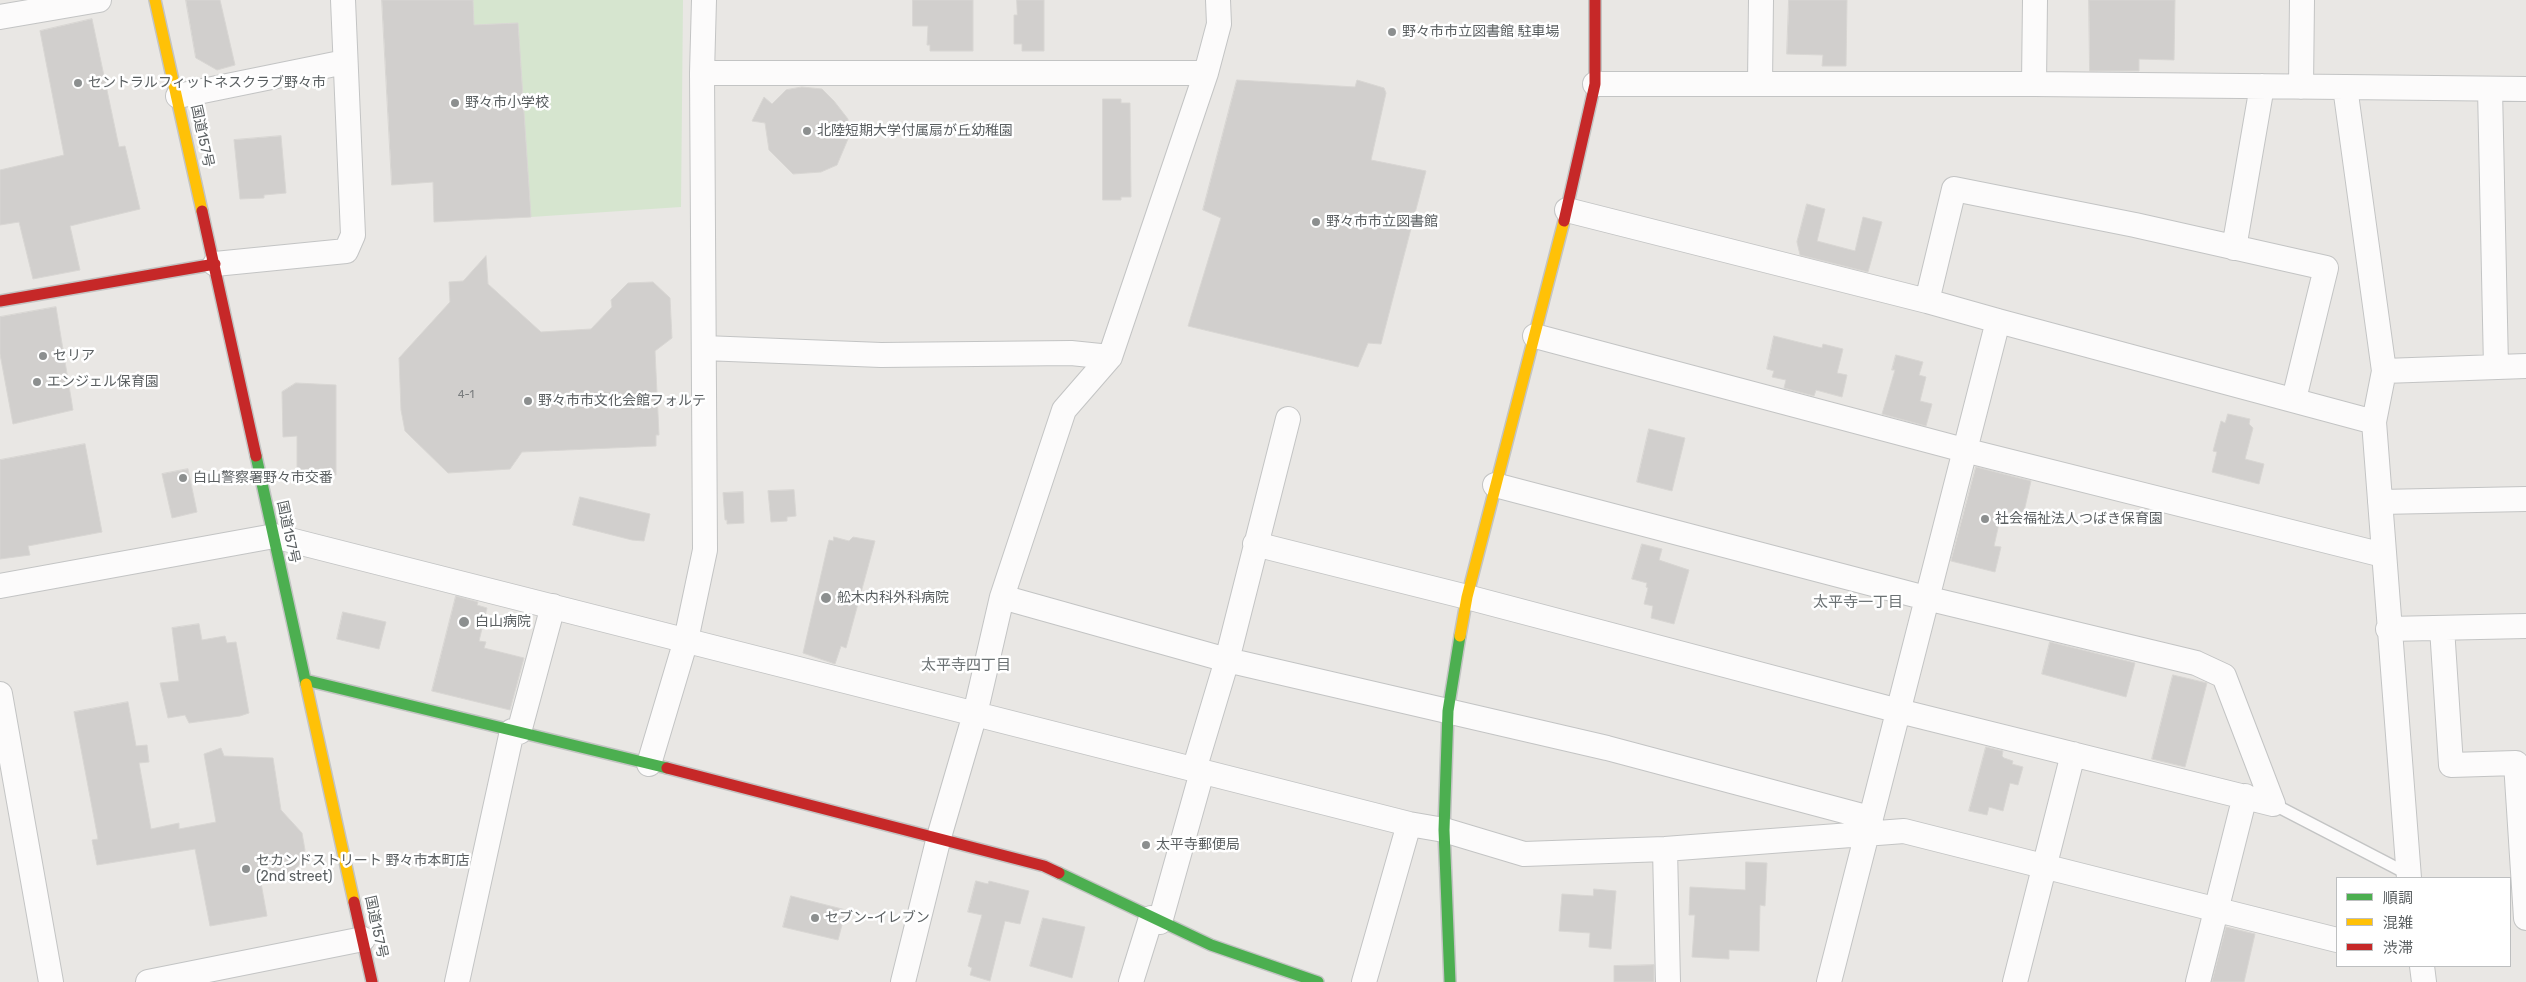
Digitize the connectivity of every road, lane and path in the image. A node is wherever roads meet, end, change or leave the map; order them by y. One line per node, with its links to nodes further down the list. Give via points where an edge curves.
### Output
1 (99, 0): 10 (street)
2 (155, 0): 22 (main road, 国道157号)
3 (343, 0): 11 (street)
4 (704, 0): 12 (street)
5 (1218, 0): 13 (street, via 1219,24)
6 (1595, 0): 15 (main road)
7 (1761, 0): 14 (street)
8 (2035, 0): 16 (street)
9 (2302, 0): 18 (street)
10 (0, 17)
11 (345, 62): 22 (street); 25 (street, via 353,235 346,251)
12 (702, 73): 13 (street); 30 (street)
13 (1206, 73): 31 (street)
14 (1760, 83): 15 (street); 16 (street)
15 (1595, 84): 23 (main road)
16 (2034, 84): 17 (street)
17 (2262, 86): 18 (street); 24 (street)
18 (2301, 87): 19 (street)
19 (2345, 87): 20 (street); 34 (street)
20 (2490, 89): 21 (street); 33 (street)
21 (2526, 89)
22 (178, 96): 25 (main road, 国道157号)
23 (1567, 210): 27 (street); 29 (main road)
24 (2234, 248): 27 (street, via 1954,189); 35 (street, via 2326,268)
25 (214, 264): 26 (main road); 42 (main road, 国道157号)
26 (0, 300)
27 (1927, 301): 28 (street)
28 (1998, 321): 35 (street); 38 (street)
29 (1535, 336): 38 (street); 39 (main road)
30 (704, 348): 31 (street, via 881,355 1071,353); 53 (street, via 704,550)
31 (1110, 357): 46 (street, via 1064,410)
32 (2526, 366): 33 (street)
33 (2496, 367): 34 (street)
34 (2384, 371): 37 (street)
35 (2294, 399): 37 (street)
36 (1288, 419): 43 (street)
37 (2374, 422): 41 (street)
38 (1964, 450): 44 (street); 48 (street)
39 (1495, 486): 47 (main road); 48 (street)
40 (2526, 499): 41 (street)
41 (2380, 502): 44 (street)
42 (274, 536): 45 (street); 49 (street); 55 (main road, 国道157号)
43 (1255, 544): 47 (street); 54 (street)
44 (2383, 555): 52 (street)
45 (0, 586)
46 (1002, 597): 54 (street); 59 (street)
47 (1467, 597): 57 (main road); 58 (street)
48 (1926, 598): 58 (street); 66 (street, via 2196,663 2224,676)
49 (553, 606): 53 (street); 60 (street)
50 (2526, 626): 51 (street)
51 (2442, 628): 52 (street); 62 (street, via 2450,765)
52 (2388, 629): 73 (street)
53 (686, 640): 59 (street); 63 (street)
54 (1227, 660): 57 (street); 64 (street)
55 (305, 680): 60 (main road); 77 (main road, 国道157号)
56 (0, 694): 80 (street)
57 (1448, 711): 68 (street, via 1607,748); 69 (main road)
58 (1899, 711): 61 (street); 68 (street)
59 (975, 714): 64 (street); 70 (street)
60 (515, 732): 63 (main road); 83 (street)
61 (2073, 754): 65 (street); 72 (street)
62 (2521, 763): 75 (street)
63 (650, 764): 70 (main road)
64 (1198, 771): 67 (street); 76 (street)
65 (2245, 796): 66 (street); 74 (street)
66 (2273, 804): 73 (lane)
67 (1409, 824): 69 (street); 87 (street)
68 (1868, 826): 71 (street); 72 (street, via 1904,831); 90 (street)
69 (1444, 830): 71 (street, via 1524,854); 88 (main road)
70 (939, 837): 76 (main road, via 1044,866); 84 (street)
71 (1665, 849): 89 (street)
72 (2044, 866): 74 (street); 91 (street)
73 (2409, 876)
74 (2216, 910): 78 (street); 92 (street)
75 (2526, 918)
76 (1156, 920): 85 (street); 86 (main road, via 1212,945)
77 (363, 939): 81 (street); 82 (main road, 国道157号)
78 (2336, 940)
79 (2422, 967): 93 (street)
80 (51, 982)
81 (148, 982)
82 (372, 982)
83 (457, 982)
84 (903, 982)
85 (1131, 982)
86 (1318, 982)
87 (1364, 982)
88 (1450, 982)
89 (1668, 982)
90 (1829, 982)
91 (2015, 982)
92 (2198, 982)
93 (2424, 982)

